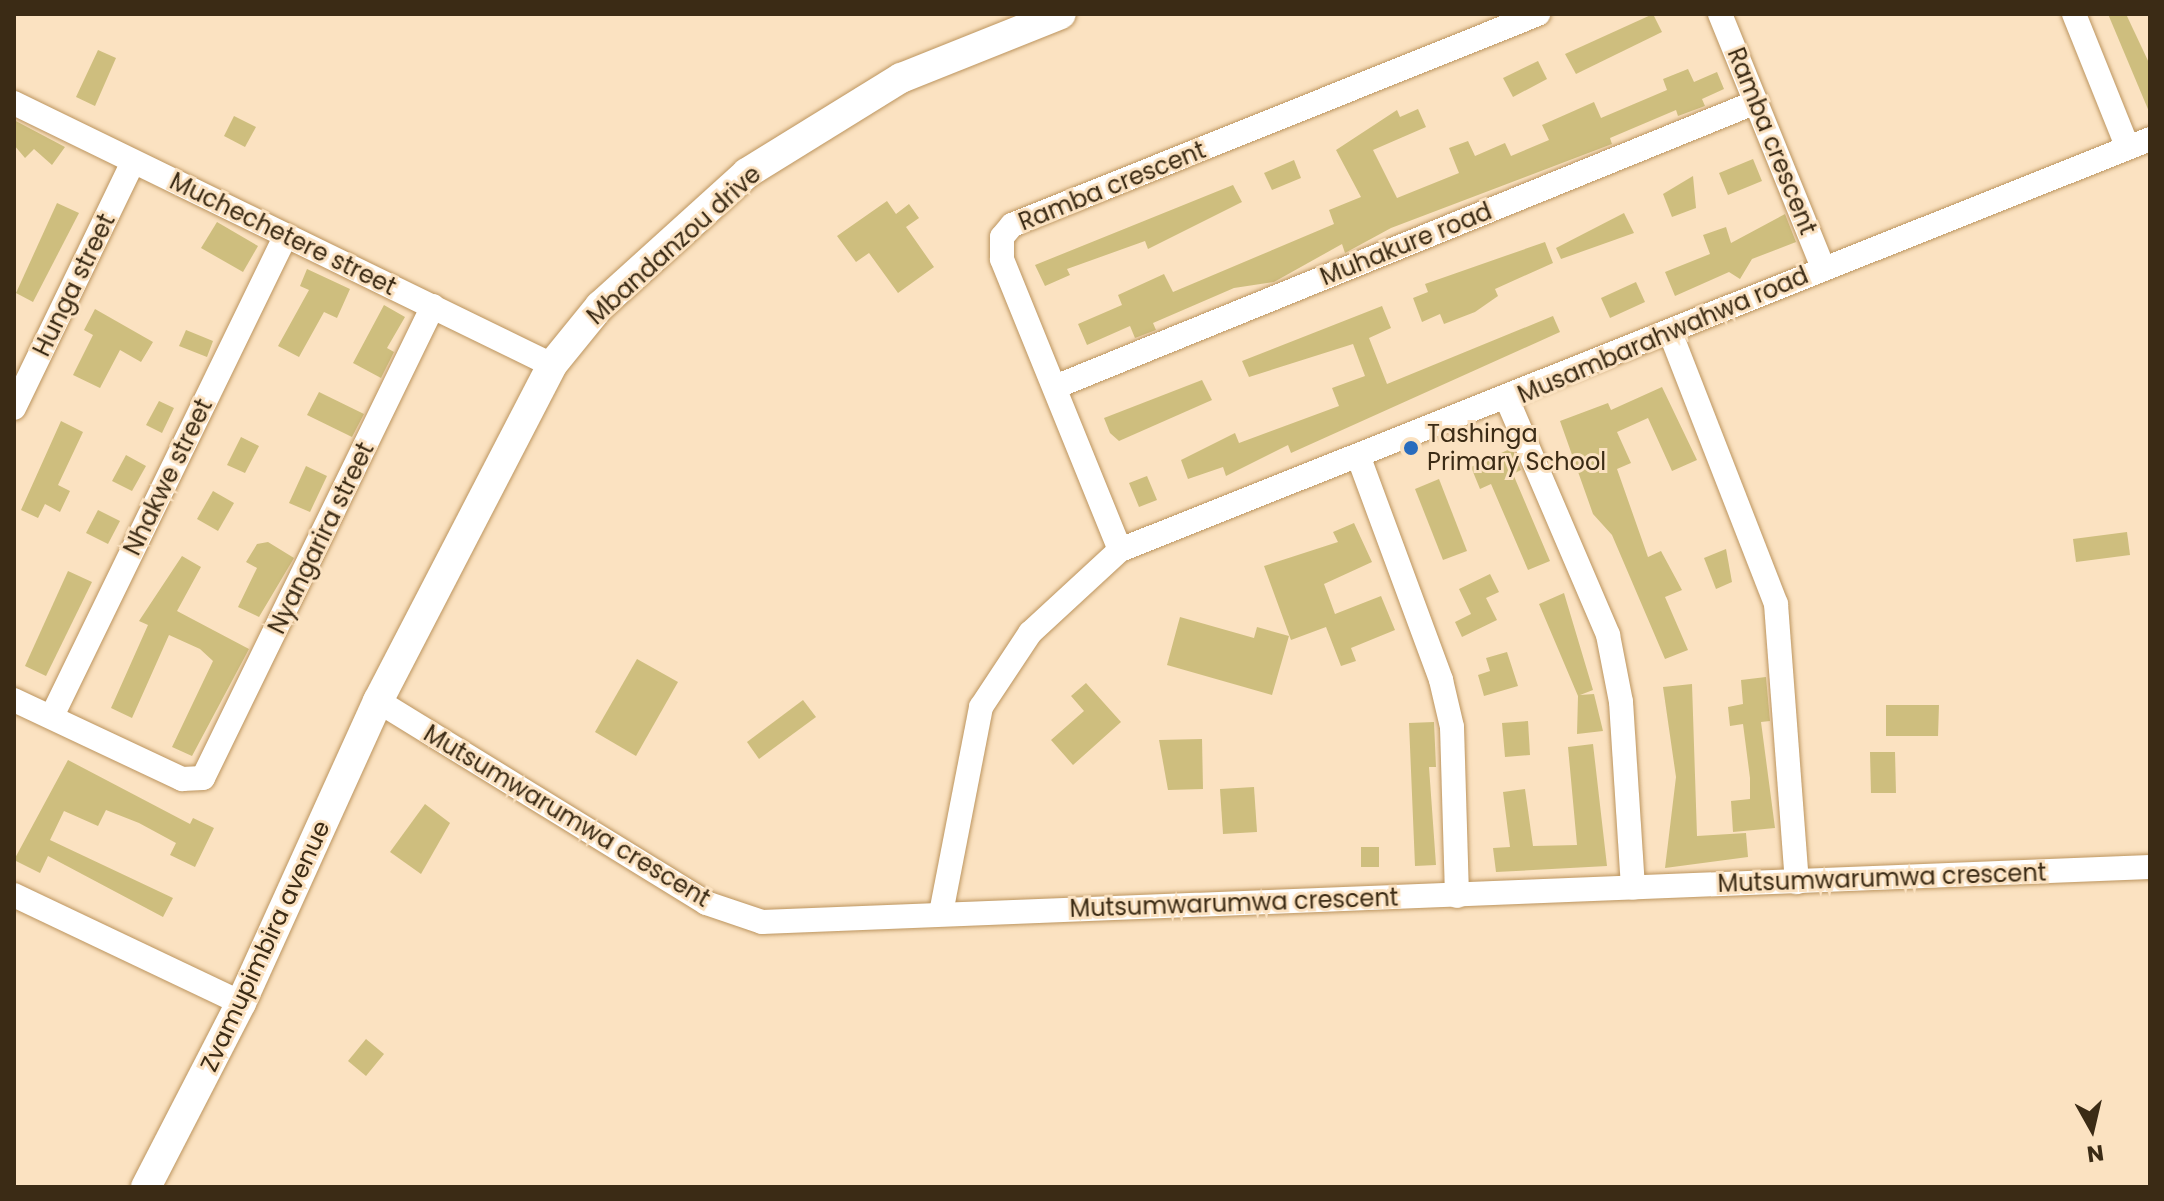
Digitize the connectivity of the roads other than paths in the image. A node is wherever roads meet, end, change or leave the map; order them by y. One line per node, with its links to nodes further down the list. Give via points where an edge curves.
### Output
1 (1061, 14): 13 (street, Mbandanzou drive, via 901,78 747,173 600,306)
2 (1538, 14): 14 (street, Ramba crescent, via 1012,225 1002,237 1002,259)
3 (1720, 14): 5 (street, Ramba crescent)
4 (2074, 14): 7 (street)
5 (1756, 102): 10 (street, Ramba crescent); 14 (street, Muhakure road)
6 (14, 103): 8 (street, Muchechetere street)
7 (2139, 144): 10 (street, Musambarahwahwa road)
8 (133, 162): 9 (street, Muchechetere street); 16 (street, Hunga street)
9 (285, 237): 11 (street, Muchechetere street); 21 (street, Nhakwe street)
10 (1823, 268): 12 (street, Musambarahwahwa road)
11 (433, 306): 13 (street, Muchechetere street); 21 (street, Nyangarira street, via 209,770 182,779)
12 (1670, 332): 15 (street, Musambarahwahwa road); 23 (street, via 1776,604)
13 (552, 365): 20 (street, Mbandanzou drive)
14 (1055, 387): 18 (street, Ramba crescent)
15 (1507, 399): 17 (street, Musambarahwahwa road); 24 (street, via 1608,635 1621,702)
16 (14, 408)
17 (1359, 458): 18 (street, Musambarahwahwa road); 26 (street, via 1447,704)
18 (1120, 550): 27 (street, Musambarahwahwa road, via 1030,633 981,707)
19 (14, 700): 21 (street)
20 (378, 701): 27 (street, Mutsumwarumwa crescent, via 739,916 762,922); 28 (street, Zvamupimbira avenue)
21 (52, 716)
22 (2150, 867): 23 (street, Mutsumwarumwa crescent)
23 (1797, 882): 24 (street, Mutsumwarumwa crescent)
24 (1633, 888): 26 (street, Mutsumwarumwa crescent)
25 (14, 895): 28 (street)
26 (1457, 896): 27 (street, Mutsumwarumwa crescent)
27 (941, 913)
28 (241, 1003): 29 (street, Zvamupimbira avenue)
29 (146, 1187)

